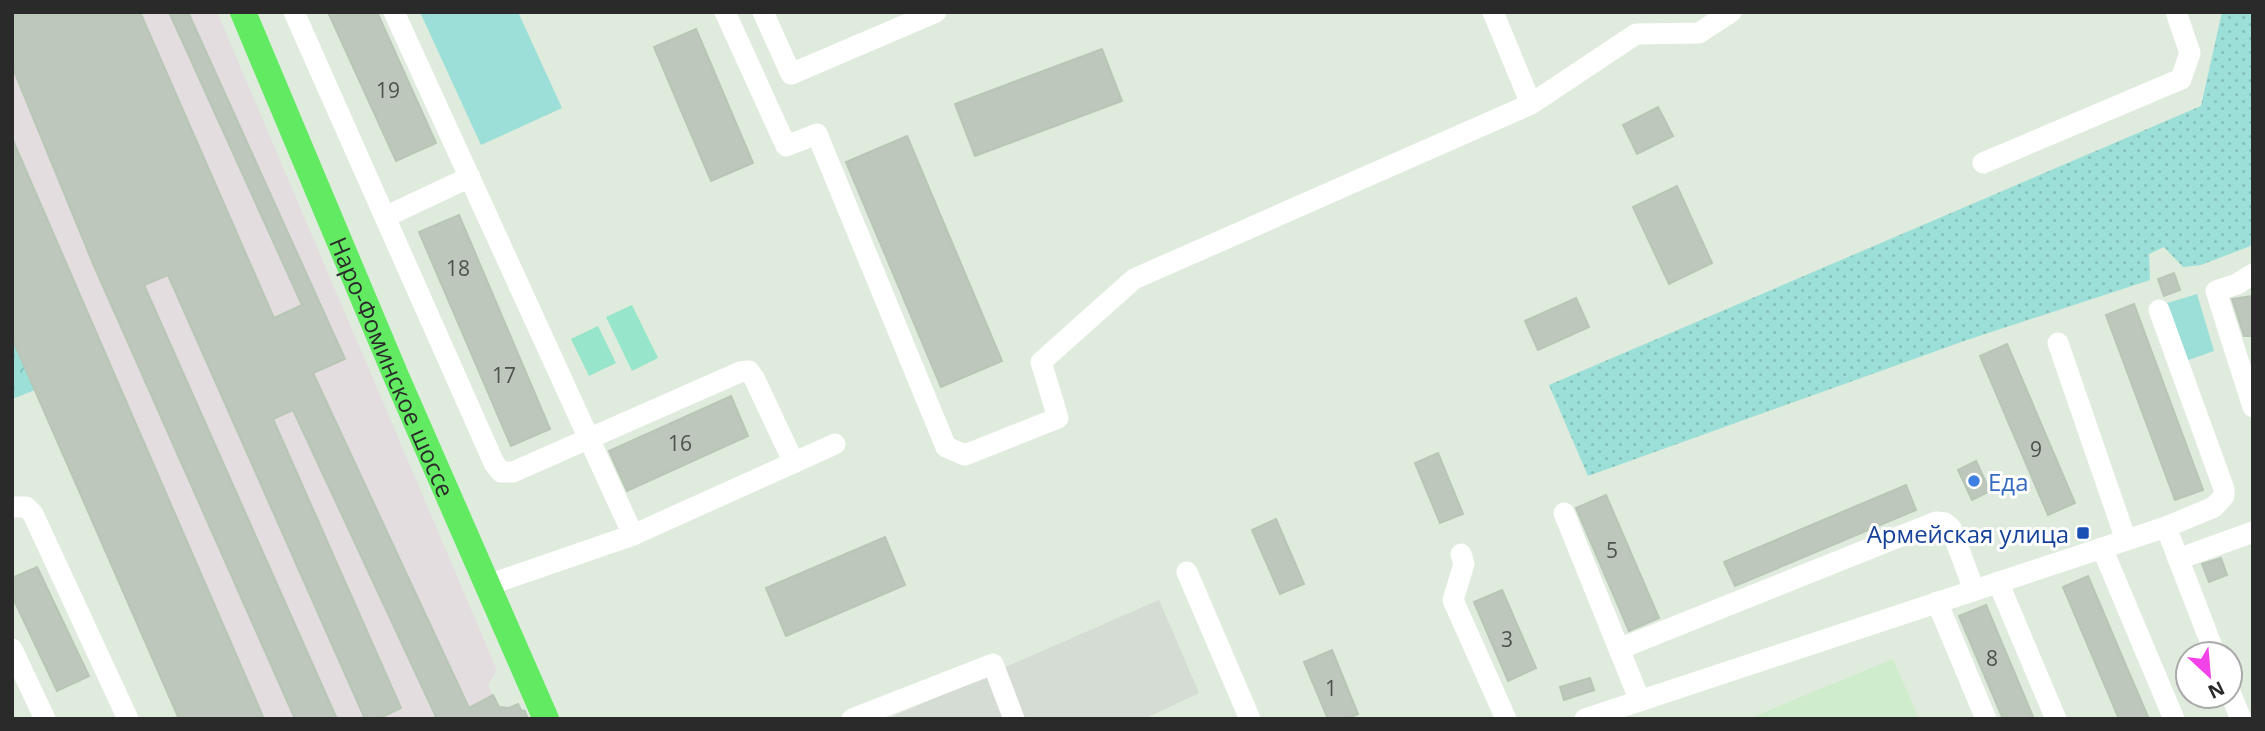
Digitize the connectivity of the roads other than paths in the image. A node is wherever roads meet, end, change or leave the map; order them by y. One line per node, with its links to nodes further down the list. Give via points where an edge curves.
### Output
1 (243, 12): 34 (main road, Наро-Фоминское шоссе)
2 (294, 12): 14 (street)
3 (394, 12): 13 (street)
4 (725, 12): 11 (street, via 786,146 817,134 946,447 965,455 1058,418 1041,362 1134,279)
5 (763, 12): 10 (street, via 791,74)
6 (936, 12): 10 (street)
7 (1493, 12): 11 (street)
8 (1731, 12): 11 (street, via 1699,33 1636,34)
9 (2176, 12): 12 (street, via 2190,52 2181,79)
10 (891, 21)
11 (1531, 104)
12 (1983, 163)
13 (470, 177): 14 (street); 20 (street)
14 (385, 217): 20 (street, via 501,472 513,472)
15 (2251, 278): 18 (street, via 2216,291)
16 (2159, 310): 25 (street, via 2224,496 2214,507)
17 (2058, 343): 28 (street)
18 (2249, 378): 19 (street)
19 (2253, 407)
20 (590, 439): 22 (street, via 749,371); 27 (street)
21 (835, 444): 22 (street)
22 (794, 463): 27 (street)
23 (12, 507): 43 (street, via 26,507 33,514)
24 (1564, 513): 39 (street)
25 (2165, 527): 28 (street); 31 (street)
26 (2253, 532): 31 (street)
27 (633, 535): 34 (street)
28 (2126, 540): 29 (street)
29 (2102, 548): 33 (street); 52 (street)
30 (1461, 554): 48 (street, via 1464,564 1453,600)
31 (2178, 559): 37 (street)
32 (1187, 572): 47 (street)
33 (1998, 582): 35 (street); 51 (street)
34 (488, 586): 44 (main road, Наро-Фоминское шоссе)
35 (1974, 590): 36 (street); 39 (street, via 1951,528 1936,523)
36 (1937, 602): 40 (street); 50 (street)
37 (2210, 640)
38 (12, 649): 42 (street)
39 (1619, 649): 40 (street)
40 (1640, 701): 49 (street)
41 (2253, 714): 53 (street)
42 (45, 719)
43 (128, 719)
44 (545, 719)
45 (852, 719): 46 (street, via 993,664)
46 (1014, 719)
47 (1250, 719)
48 (1506, 719)
49 (1585, 719)
50 (1986, 719)
51 (2056, 719)
52 (2174, 719)
53 (2240, 719)

